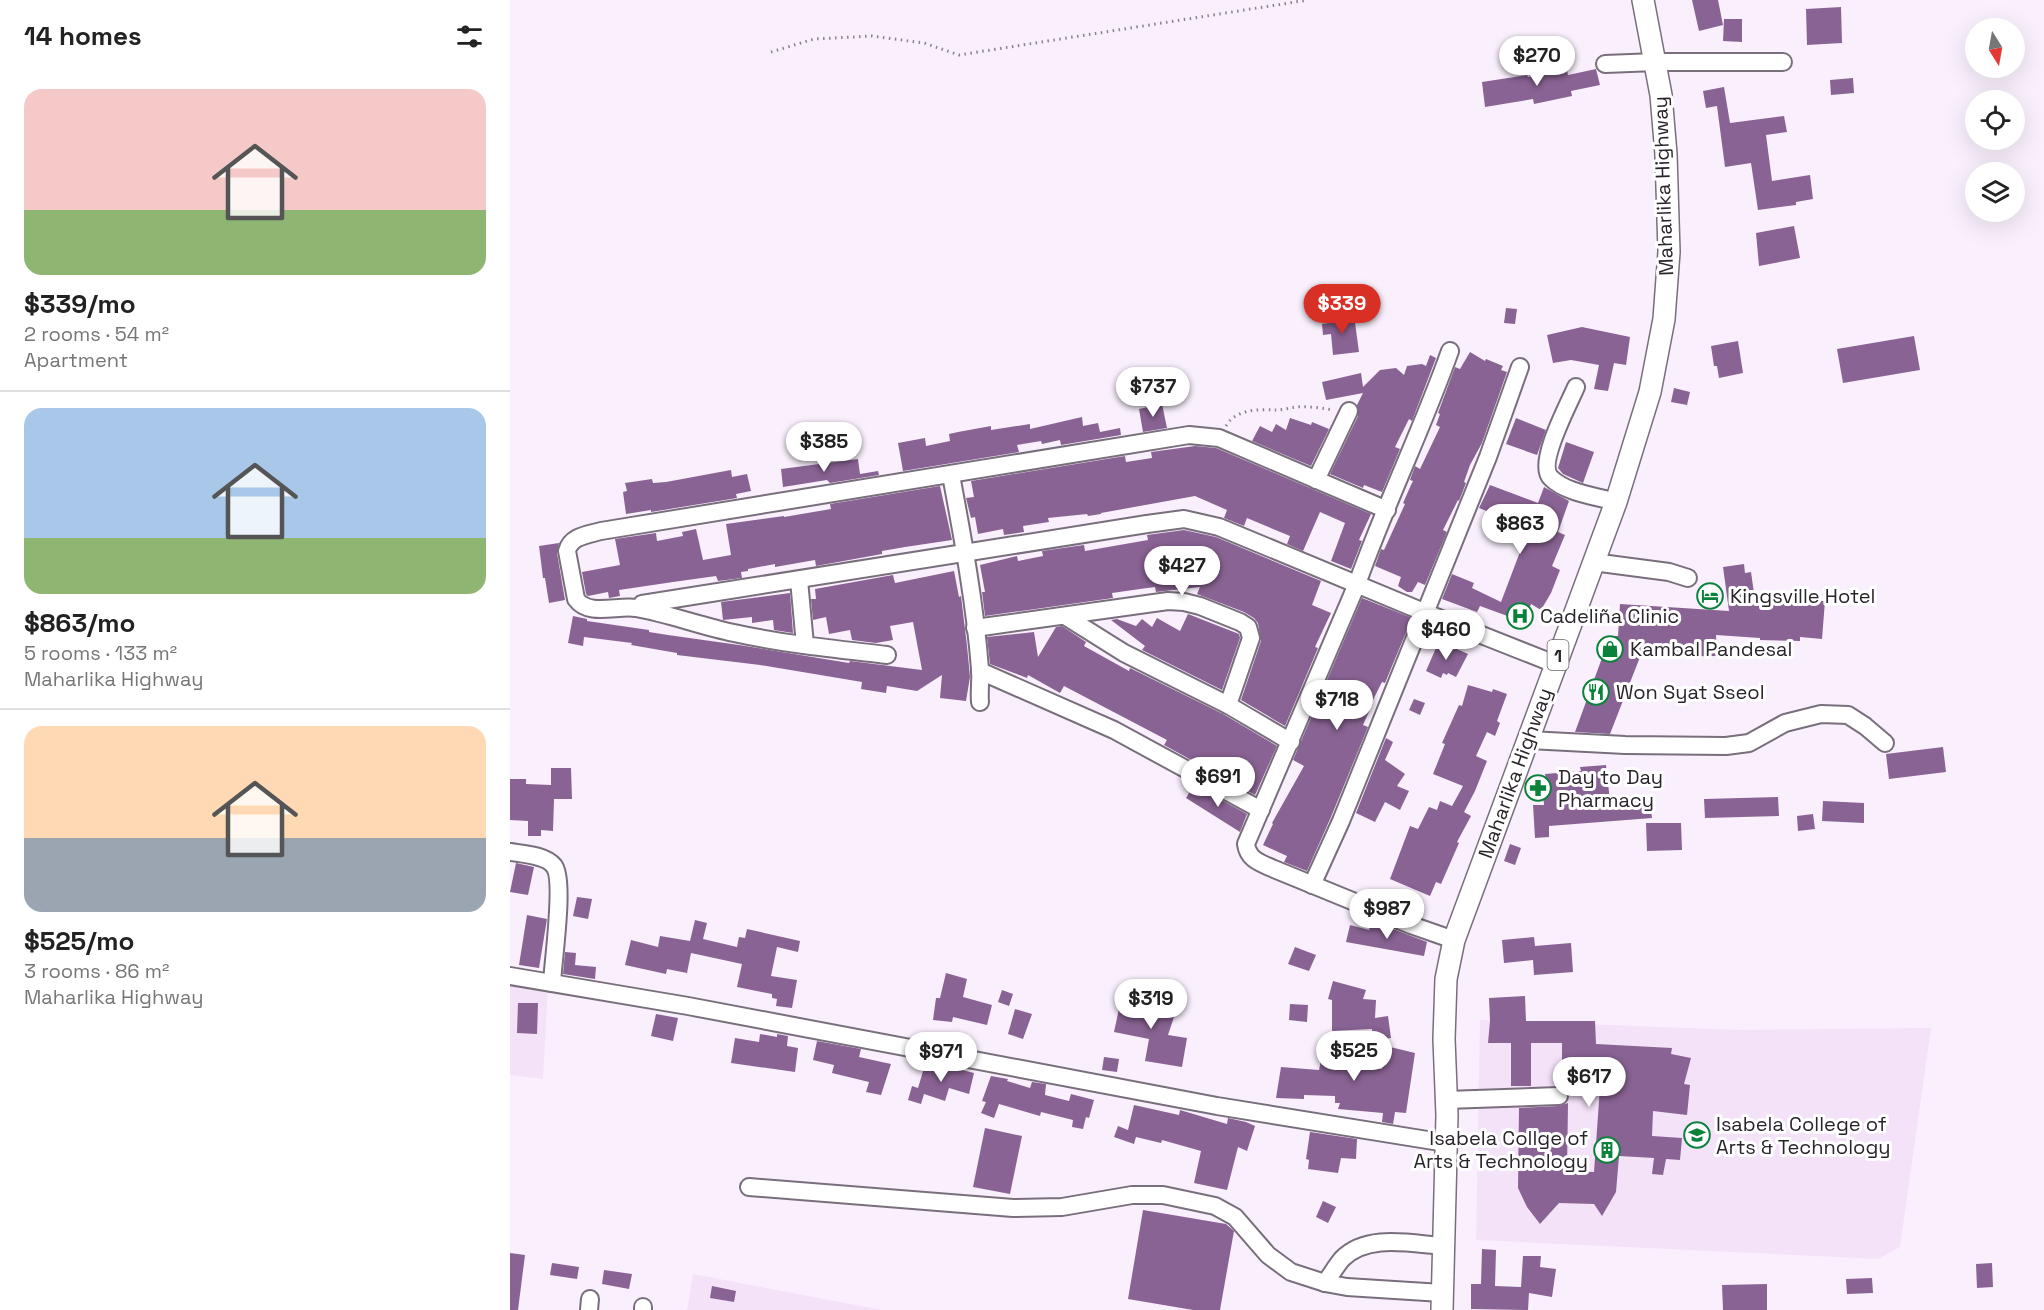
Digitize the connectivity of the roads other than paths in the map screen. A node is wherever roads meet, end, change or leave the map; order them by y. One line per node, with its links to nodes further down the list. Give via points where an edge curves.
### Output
1 (1643, 0): 2 (main road, Maharlika Highway / 1)
2 (1656, 62): 3 (street); 4 (street); 11 (main road, Maharlika Highway / 1, via 1666,154 1670,252 1664,319 1650,392)
3 (1783, 62)
4 (1605, 64)
5 (1450, 351): 12 (street)
6 (1520, 367): 19 (street)
7 (1576, 387): 11 (street, via 1546,458 1546,473 1569,488)
8 (1349, 411): 10 (street)
9 (951, 475): 10 (street, via 1169,437 1203,435 1219,438); 13 (street); 18 (street, via 601,531 572,540 567,551 580,605 590,609)
10 (1316, 480): 12 (street)
11 (1616, 502): 14 (main road, Maharlika Highway / 1)
12 (1387, 510): 17 (street)
13 (965, 554): 16 (street); 17 (street, via 1184,519 1219,527); 21 (street)
14 (1593, 561): 15 (street); 24 (main road, Maharlika Highway / 1)
15 (1688, 578)
16 (799, 580): 18 (street); 22 (street)
17 (1357, 584): 19 (street); 29 (street)
18 (627, 607): 22 (street, via 661,612 733,633)
19 (1426, 613): 24 (street); 33 (street)
20 (1065, 616): 21 (street); 27 (street, via 1124,653); 27 (street, via 1168,601 1200,606 1240,622 1248,627 1251,639)
21 (975, 628): 25 (street)
22 (805, 645): 23 (street)
23 (887, 656)
24 (1555, 664): 28 (main road, Maharlika Highway / 1)
25 (980, 670): 26 (street); 31 (street, via 1114,730)
26 (980, 702)
27 (1228, 705): 29 (street)
28 (1529, 740): 30 (street, via 1726,746 1749,743 1785,723 1821,714 1848,715); 34 (main road, Maharlika Highway / 1)
29 (1291, 742): 31 (street)
30 (1885, 743)
31 (1262, 810): 33 (street, via 1246,844 1249,855)
32 (510, 852): 36 (street, via 545,859 557,871)
33 (1312, 885): 34 (street)
34 (1454, 940): 38 (main road, Maharlika Highway / 1, via 1446,979)
35 (510, 976): 36 (street)
36 (552, 983): 39 (street, via 1217,1106)
37 (1559, 1096): 38 (street)
38 (1446, 1100): 39 (main road, Maharlika Highway / 1)
39 (1446, 1143): 41 (main road, Maharlika Highway / 1)
40 (749, 1187): 42 (street, via 1013,1208 1062,1207 1132,1195 1163,1195 1215,1206 1235,1217 1268,1256 1291,1272)
41 (1443, 1246): 42 (street, via 1383,1242 1363,1246 1342,1260); 43 (main road, Maharlika Highway / 1)
42 (1325, 1283): 43 (street)
43 (1442, 1301)

